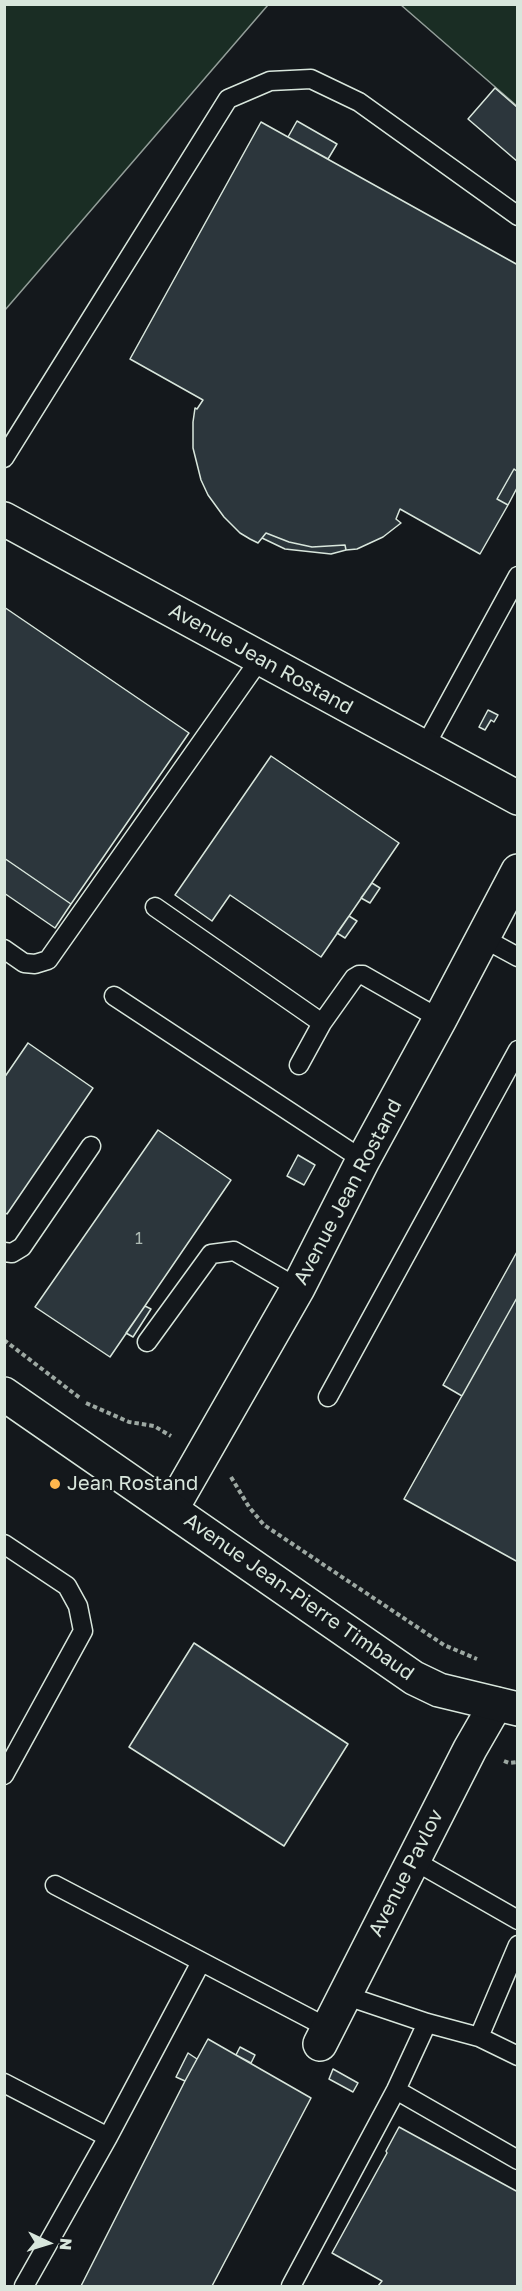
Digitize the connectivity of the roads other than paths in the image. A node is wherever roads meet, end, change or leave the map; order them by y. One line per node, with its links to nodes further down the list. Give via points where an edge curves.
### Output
1 (518, 216): 2 (lane, via 359,102 311,79 270,81 228,99)
2 (4, 458)
3 (4, 519): 5 (street, Avenue Jean Rostand)
4 (518, 576): 6 (lane)
5 (260, 659): 6 (street, Avenue Jean Rostand); 11 (lane, via 48,960 24,963)
6 (424, 748): 7 (street, Avenue Jean Rostand)
7 (518, 798)
8 (518, 871): 10 (street, Avenue Jean Rostand)
9 (155, 907): 15 (lane)
10 (483, 938): 12 (lane); 14 (street, Avenue Jean Rostand)
11 (4, 949)
12 (518, 957)
13 (114, 996): 19 (lane)
14 (440, 1020): 15 (lane, via 363,975 354,978); 19 (street, Avenue Jean Rostand)
15 (322, 1023): 17 (lane)
16 (518, 1050): 24 (lane)
17 (298, 1065)
18 (91, 1146): 20 (lane, via 22,1247 12,1253)
19 (363, 1160): 21 (street, Avenue Jean Rostand)
20 (4, 1252)
21 (298, 1288): 22 (lane, via 234,1251 211,1254); 25 (street, Avenue Jean Rostand)
22 (147, 1342)
23 (4, 1394): 25 (street, Avenue Jean-Pierre Timbaud)
24 (328, 1397)
25 (172, 1508): 27 (street, Avenue Jean-Pierre Timbaud, via 414,1678 439,1690)
26 (4, 1544): 28 (lane, via 67,1586 78,1606 83,1631)
27 (507, 1706): 29 (street, Avenue Pavlov, via 470,1749)
28 (4, 1775)
29 (413, 1860): 31 (lane); 34 (street, Avenue Pavlov)
30 (55, 1885): 33 (lane)
31 (518, 1920)
32 (518, 1945): 37 (lane)
33 (201, 1962): 36 (lane); 41 (lane)
34 (345, 1995): 35 (lane); 36 (street, Avenue Pavlov)
35 (427, 2023): 37 (lane); 40 (lane)
36 (324, 2036)
37 (479, 2037): 38 (lane)
38 (518, 2056)
39 (4, 2083): 41 (lane)
40 (396, 2090): 42 (lane); 44 (lane)
41 (108, 2137): 43 (lane)
42 (518, 2160)
43 (24, 2286)
44 (291, 2286)

